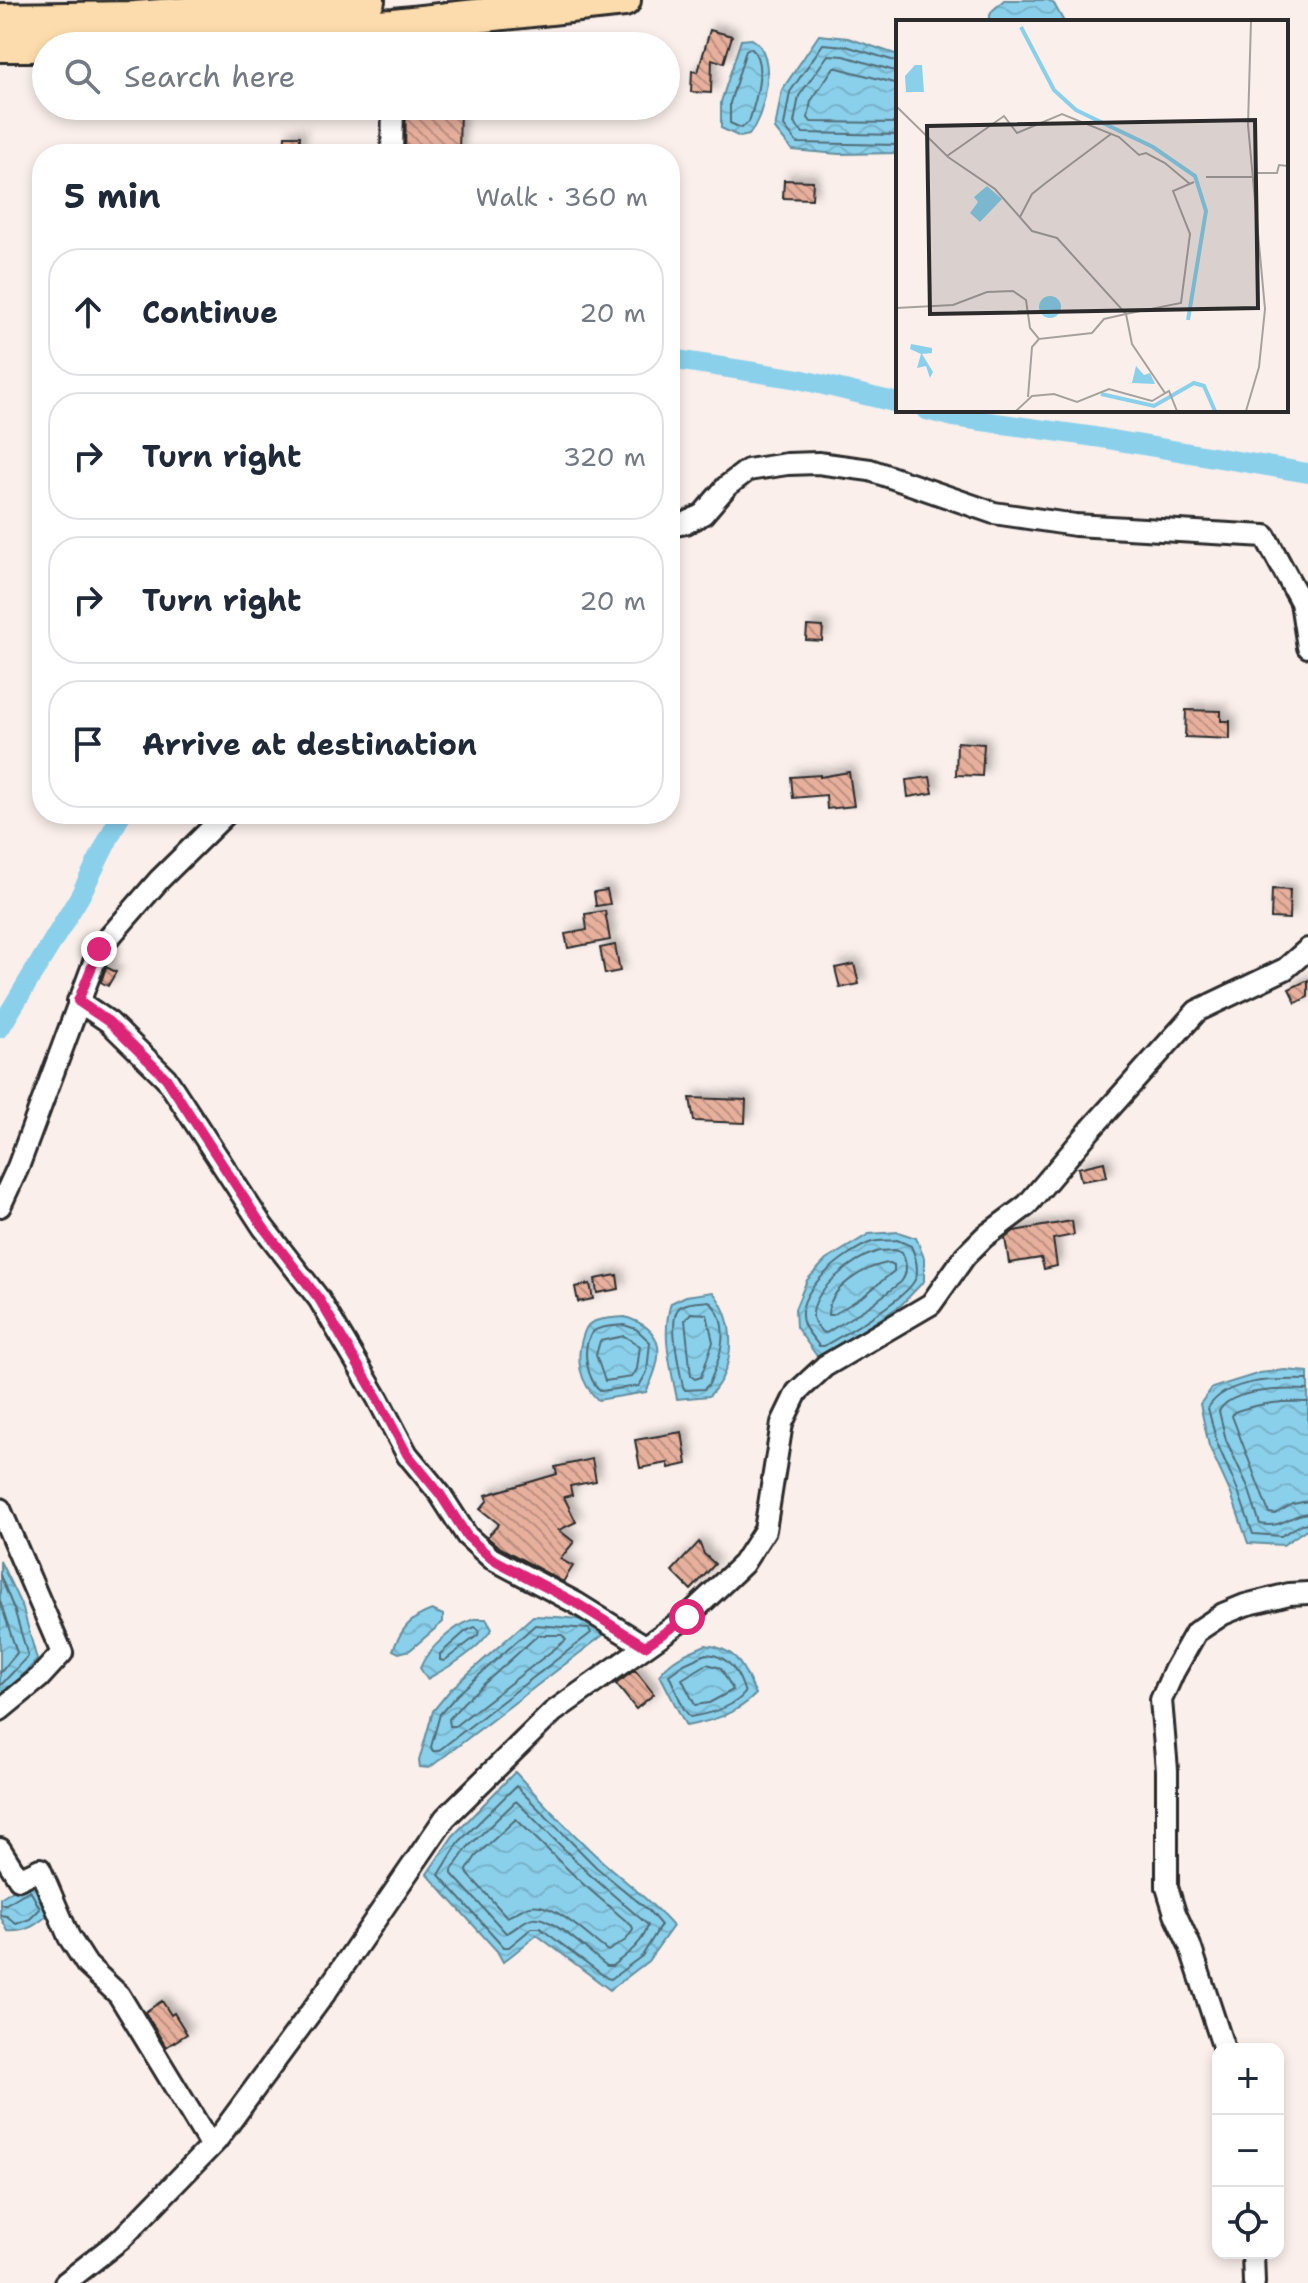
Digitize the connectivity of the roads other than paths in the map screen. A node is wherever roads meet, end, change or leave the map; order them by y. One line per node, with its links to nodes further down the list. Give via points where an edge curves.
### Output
1 (368, 0): 3 (highway, via 135,18)
2 (624, 0): 4 (highway)
3 (0, 20)
4 (420, 32)
5 (0, 45): 6 (highway)
6 (32, 45)
7 (393, 120): 8 (street)
8 (392, 144)
9 (680, 524): 10 (street, via 703,514 748,470 818,463 870,470 994,513 1075,525 1265,536 1301,602)
10 (1308, 647)
11 (216, 824): 13 (street, via 99,949)
12 (1308, 949): 17 (street, via 1285,969 1197,1011 1027,1205 965,1256 931,1304 825,1366 797,1392 782,1423 765,1530 743,1564 687,1617)
13 (78, 1001): 14 (street); 17 (street, via 109,1022 166,1078 263,1227 319,1299 408,1455 467,1536 491,1558)
14 (0, 1206)
15 (0, 1509): 18 (street, via 62,1653)
16 (1308, 1593): 20 (street, via 1245,1605 1196,1632 1161,1700 1167,1887)
17 (645, 1646): 21 (street, via 553,1712 445,1818)
18 (0, 1710)
19 (0, 1849): 21 (street, via 19,1879 40,1869 69,1937 87,1965 119,1995)
20 (1222, 2043)
21 (211, 2146): 23 (street, via 121,2239)
22 (1253, 2259): 24 (street)
23 (65, 2283)
24 (1254, 2283)

